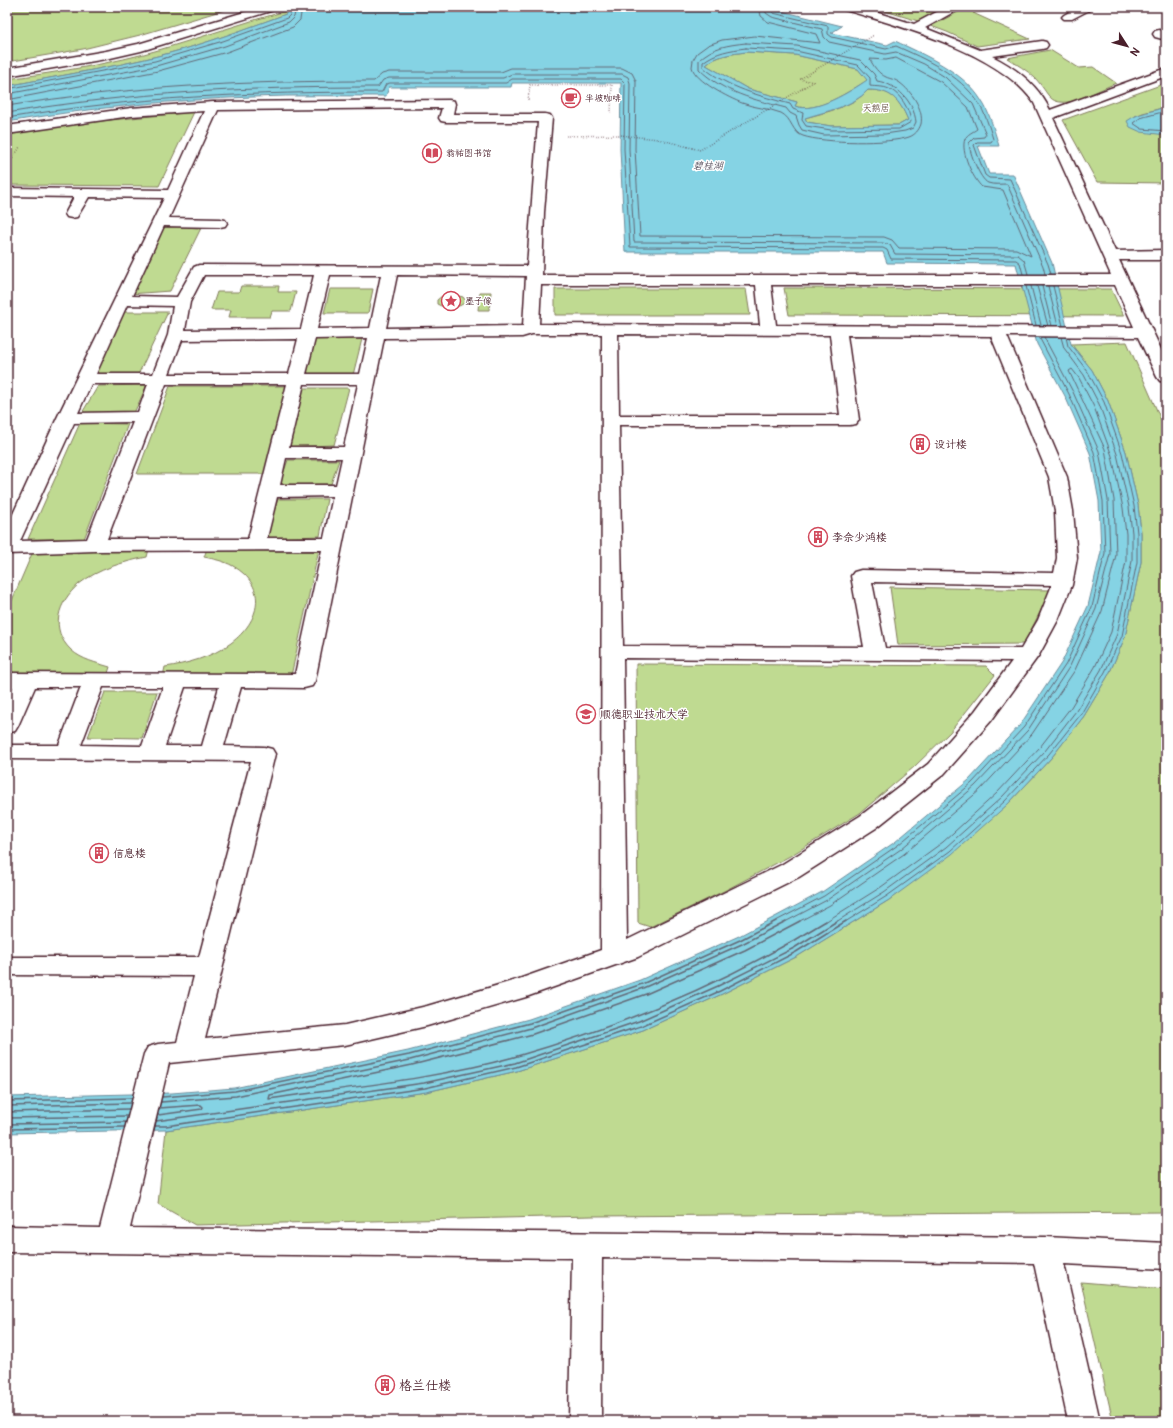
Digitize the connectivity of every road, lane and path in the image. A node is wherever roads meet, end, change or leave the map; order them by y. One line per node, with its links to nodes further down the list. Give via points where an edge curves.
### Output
1 (18, 7): 6 (path)
2 (273, 7): 12 (street, via 113,54)
3 (846, 7): 8 (street)
4 (955, 7): 9 (street)
5 (1087, 7): 7 (street)
6 (7, 10)
7 (1068, 17)
8 (896, 22): 9 (street); 19 (path, via 800,79 813,82 700,150 658,139)
9 (916, 28): 11 (street)
10 (1042, 45): 11 (street)
11 (978, 54): 17 (street, via 1008,70 1027,86)
12 (7, 72)
13 (1166, 72): 17 (street)
14 (527, 105): 16 (path, via 530,85 612,85)
15 (213, 106): 18 (street, via 131,112); 19 (street, via 449,104 446,118 545,118); 24 (street)
16 (611, 113)
17 (1046, 116): 29 (street)
18 (7, 130)
19 (544, 136): 32 (street)
20 (1166, 174): 21 (path, via 1163,176)
21 (1162, 189)
22 (7, 192): 23 (street)
23 (84, 193): 24 (street); 25 (street)
24 (173, 194): 26 (street)
25 (72, 214)
26 (160, 222): 27 (street); 35 (street)
27 (220, 223)
28 (1166, 255): 29 (street)
29 (1109, 256): 34 (street)
30 (323, 271): 31 (street); 36 (street, via 199,270); 43 (street)
31 (390, 271): 32 (street); 44 (street)
32 (534, 276): 33 (street); 37 (street)
33 (763, 280): 34 (street); 39 (street)
34 (1120, 280): 42 (street)
35 (122, 300): 36 (street); 49 (street)
36 (182, 302): 45 (street)
37 (531, 329): 38 (street); 44 (street, via 522,332)
38 (610, 330): 39 (street); 53 (street)
39 (769, 331): 40 (street)
40 (838, 331): 41 (street); 53 (street, via 850,420)
41 (997, 332): 42 (street); 62 (street, via 1058,478 1064,511 1067,558)
42 (1144, 332): 46 (street)
43 (307, 334): 44 (street); 45 (street); 47 (street)
44 (376, 334): 48 (street)
45 (176, 335): 50 (street)
46 (1165, 373)
47 (296, 379): 48 (street); 50 (street); 55 (street)
48 (367, 379): 54 (street)
49 (85, 380): 50 (street); 52 (street)
50 (159, 380): 51 (street)
51 (144, 417): 52 (street); 60 (street)
52 (66, 418): 61 (street)
53 (610, 420): 63 (street)
54 (352, 452): 55 (street); 56 (street)
55 (278, 453): 57 (street)
56 (344, 490): 57 (street); 59 (street)
57 (269, 491): 58 (street)
58 (256, 544): 59 (street); 60 (street)
59 (333, 544): 69 (street, via 304,681)
60 (95, 545): 61 (street)
61 (7, 548)
62 (1063, 579): 64 (street, via 861,576); 65 (street, via 1048,620)
63 (612, 652): 64 (street); 75 (street)
64 (876, 654): 65 (street)
65 (1028, 655): 75 (street, via 983,716 936,768 868,822 783,875)
66 (17, 680): 67 (street); 70 (street)
67 (94, 681): 68 (street); 72 (street)
68 (176, 681): 69 (street); 73 (street)
69 (232, 681): 74 (street)
70 (7, 726)
71 (7, 752): 72 (street)
72 (67, 753): 73 (street)
73 (151, 753): 74 (street)
74 (211, 753): 77 (street, via 264,754)
75 (614, 955): 78 (street, via 526,987 419,1018 345,1035)
76 (7, 966): 77 (street)
77 (209, 968): 78 (street)
78 (188, 1052): 80 (street, via 158,1054)
79 (7, 1239): 80 (street)
80 (112, 1241): 81 (street)
81 (588, 1246): 82 (street); 84 (street)
82 (1046, 1250): 83 (street); 85 (street)
83 (1166, 1256)
84 (585, 1421)
85 (1084, 1421)

